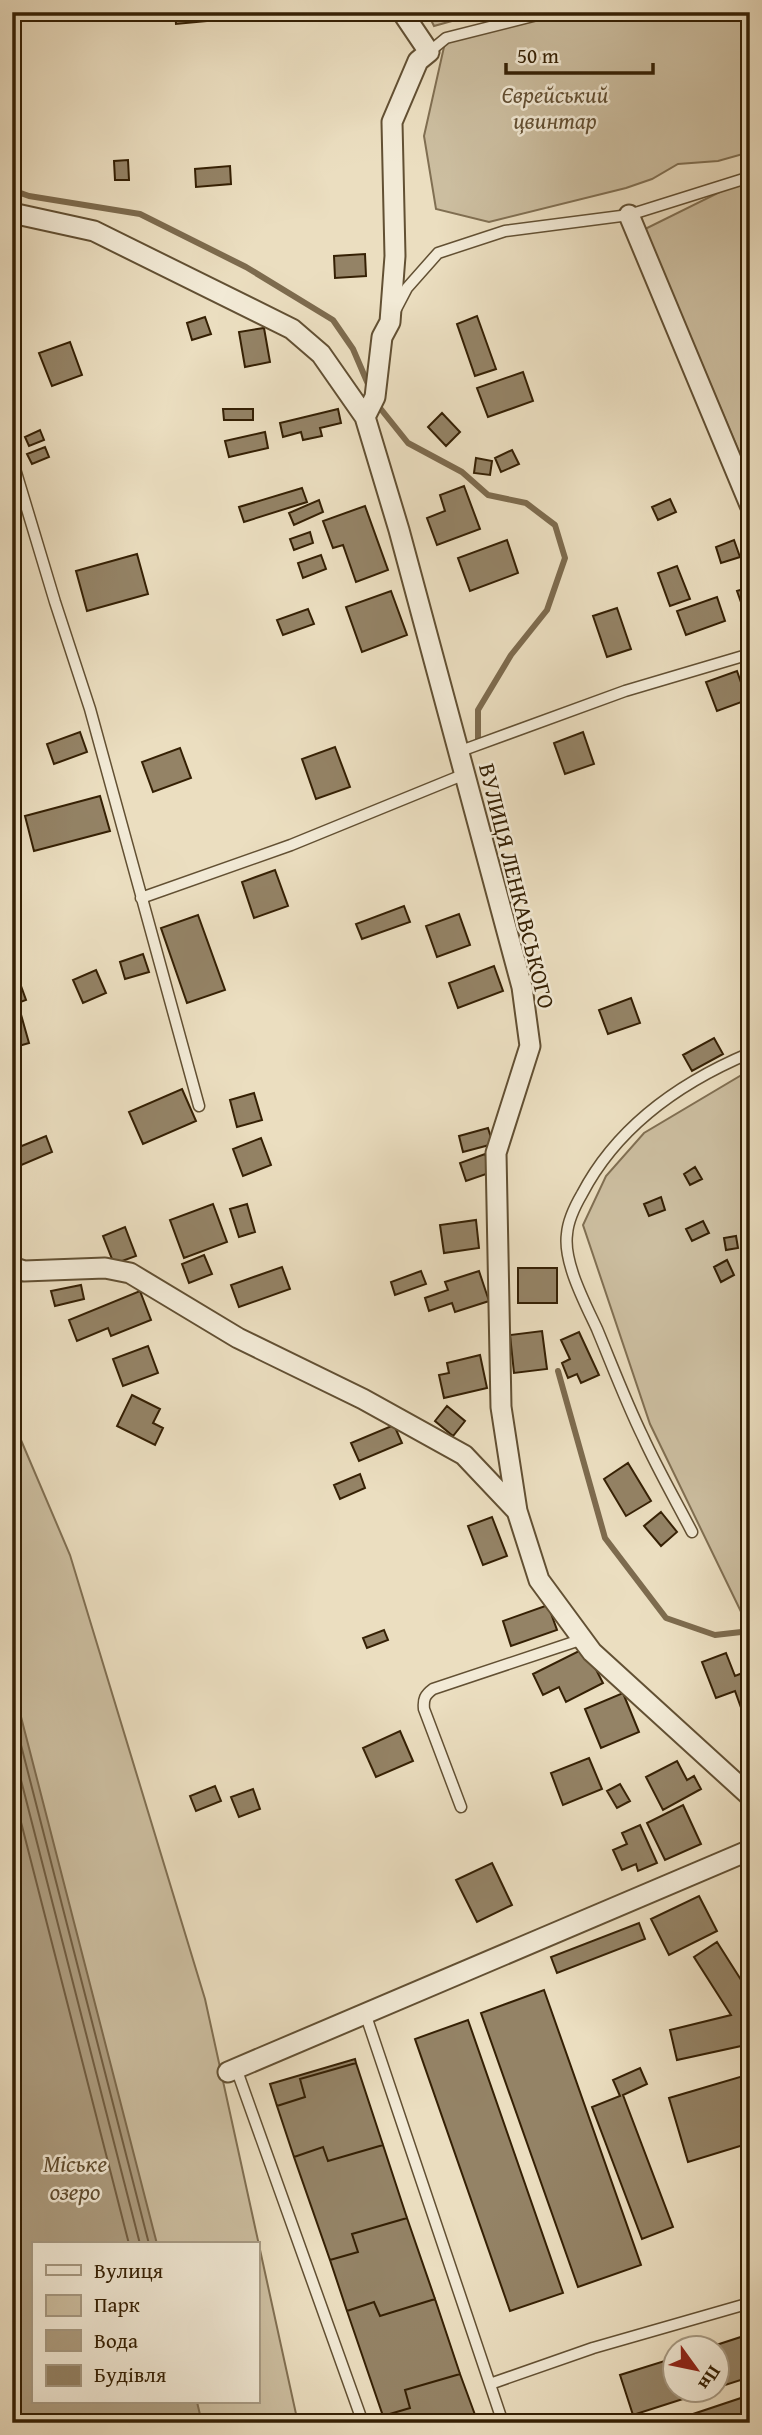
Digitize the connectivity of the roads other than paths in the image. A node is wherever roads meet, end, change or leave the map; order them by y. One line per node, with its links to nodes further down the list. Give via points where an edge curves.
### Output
1 (402, 12): 3 (street)
2 (549, 12): 3 (lane, via 446,38)
3 (429, 52): 7 (street, via 418,61 392,122)
4 (750, 177): 6 (lane)
5 (12, 213): 8 (street, via 94,231 292,329 321,354)
6 (629, 215): 7 (lane, via 505,231 438,253 407,288); 10 (street)
7 (390, 322): 8 (street)
8 (366, 417): 12 (street, ВУЛИЦЯ ЛЕНКАВСЬКОГО)
9 (12, 458): 14 (lane, via 90,709)
10 (750, 505)
11 (750, 654): 12 (lane, via 625,691)
12 (457, 752): 13 (street, ВУЛИЦЯ ЛЕНКАВСЬКОГО)
13 (465, 774): 14 (lane, via 291,845); 18 (street, ВУЛИЦЯ ЛЕНКАВСЬКОГО, via 522,987 530,1046 496,1153 501,1407)
14 (141, 898): 16 (lane)
15 (750, 1053): 19 (lane, via 686,1086 624,1135 590,1178 567,1231 568,1255 588,1310 643,1438)
16 (199, 1106)
17 (12, 1267): 18 (street, via 24,1271 105,1268 130,1273 238,1338 464,1455)
18 (517, 1511): 20 (street, ВУЛИЦЯ ЛЕНКАВСЬКОГО, via 539,1580)
19 (692, 1532)
20 (583, 1639): 21 (street, ВУЛИЦЯ ЛЕНКАВСЬКОГО); 22 (lane, via 426,1694 424,1709)
21 (750, 1796)
22 (461, 1807)
23 (750, 1850): 24 (street)
24 (365, 2013): 25 (street); 27 (lane)
25 (232, 2070): 28 (lane)
26 (750, 2303): 27 (lane, via 593,2348)
27 (490, 2384): 29 (lane)
28 (363, 2423)
29 (503, 2423)

